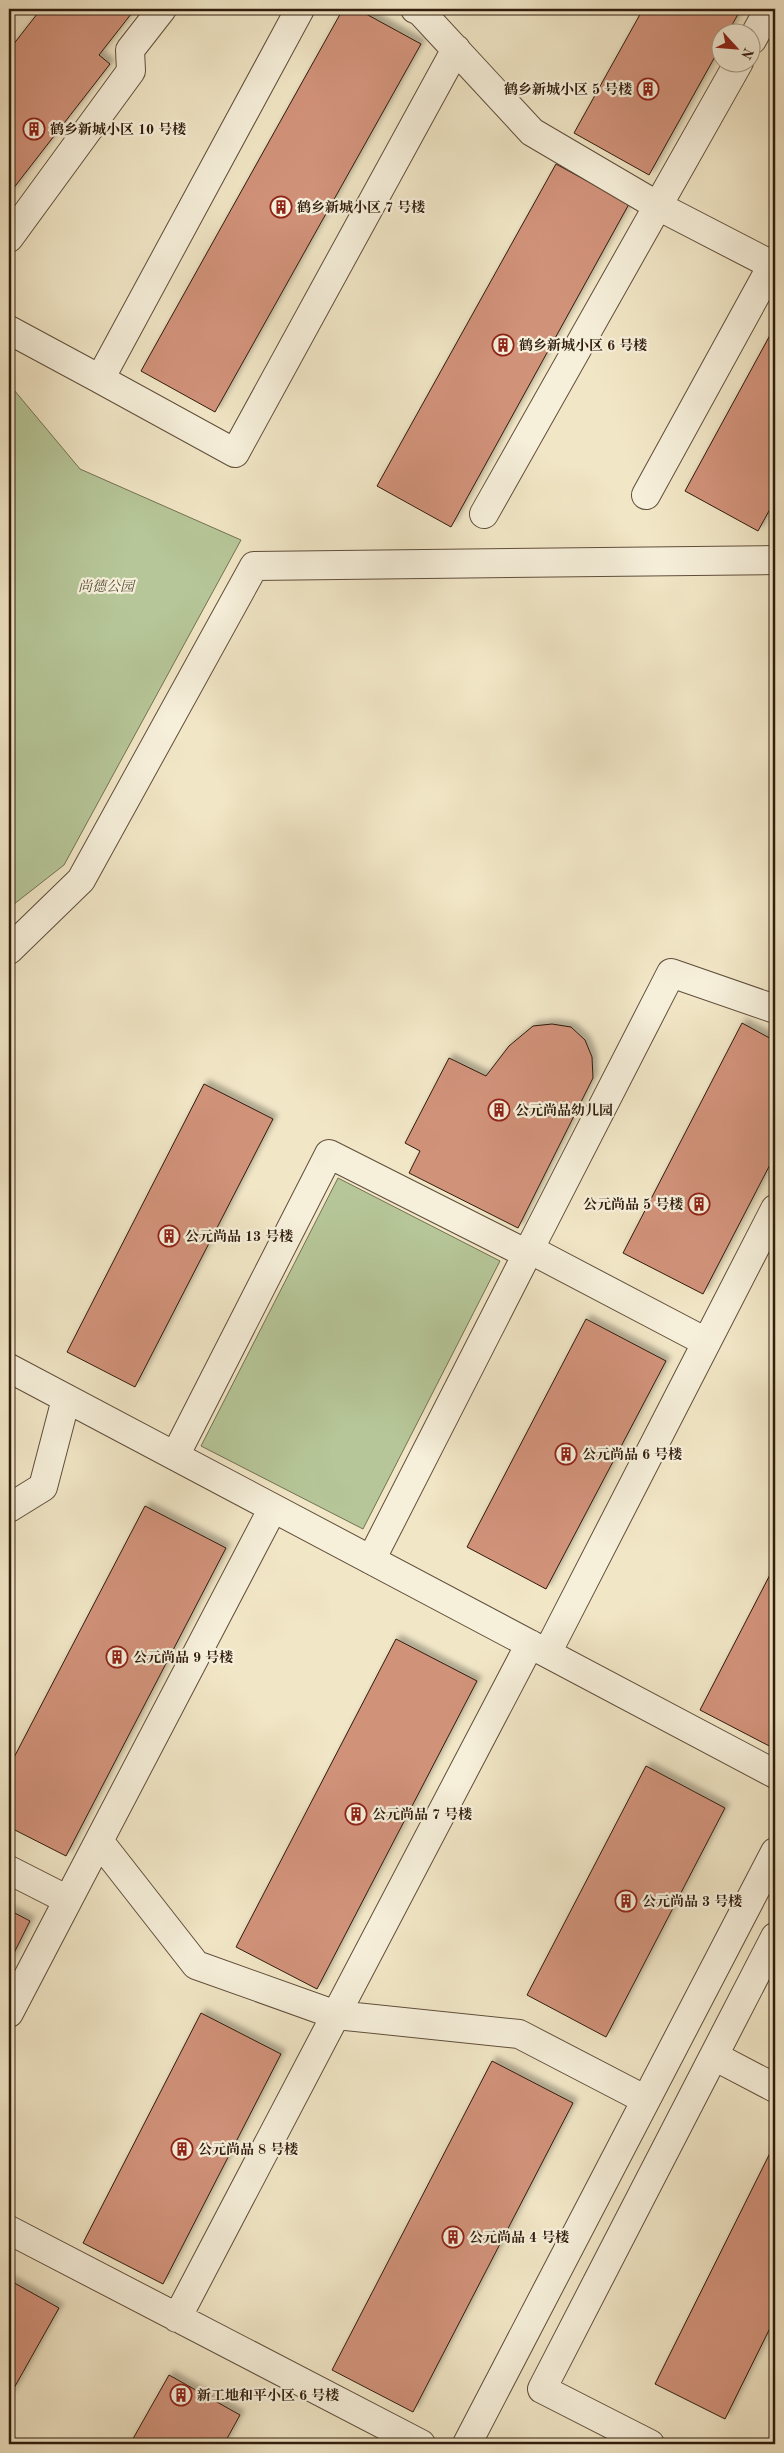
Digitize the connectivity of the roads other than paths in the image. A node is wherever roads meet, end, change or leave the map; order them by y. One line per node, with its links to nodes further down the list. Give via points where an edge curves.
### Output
1 (162, 9): 9 (street, via 130,50 131,71)
2 (300, 9): 12 (street)
3 (415, 9): 6 (street)
4 (769, 9): 5 (street)
5 (762, 22)
6 (456, 49): 8 (street, via 532,132); 12 (street, via 235,453)
7 (733, 72): 8 (street)
8 (658, 206): 10 (street); 14 (street)
9 (9, 238)
10 (774, 262): 13 (street)
11 (9, 330): 12 (street)
12 (100, 379)
13 (646, 494)
14 (484, 514)
15 (775, 560): 16 (street, via 254,566 82,880)
16 (9, 950)
17 (775, 1008): 19 (street, via 671,973)
18 (775, 1209): 20 (street)
19 (528, 1252): 20 (street); 23 (street, via 330,1154); 26 (street)
20 (706, 1342): 27 (street)
21 (9, 1368): 22 (street)
22 (66, 1398): 23 (street); 24 (street, via 43,1487)
23 (175, 1456): 25 (street)
24 (9, 1508)
25 (273, 1508): 26 (street); 29 (street)
26 (371, 1560): 27 (street)
27 (538, 1649): 28 (street); 35 (street)
28 (775, 1774)
29 (99, 1841): 32 (street); 35 (street, via 196,1965)
30 (775, 1852): 38 (street)
31 (9, 1870): 32 (street)
32 (68, 1900): 34 (street)
33 (775, 1937): 36 (street)
34 (9, 2013)
35 (336, 2015): 38 (street, via 519,2034); 40 (street)
36 (714, 2056): 37 (street); 43 (street, via 542,2389)
37 (775, 2088)
38 (646, 2100): 42 (street)
39 (9, 2230): 40 (street)
40 (177, 2318): 41 (street)
41 (421, 2444)
42 (467, 2444)
43 (650, 2444)

